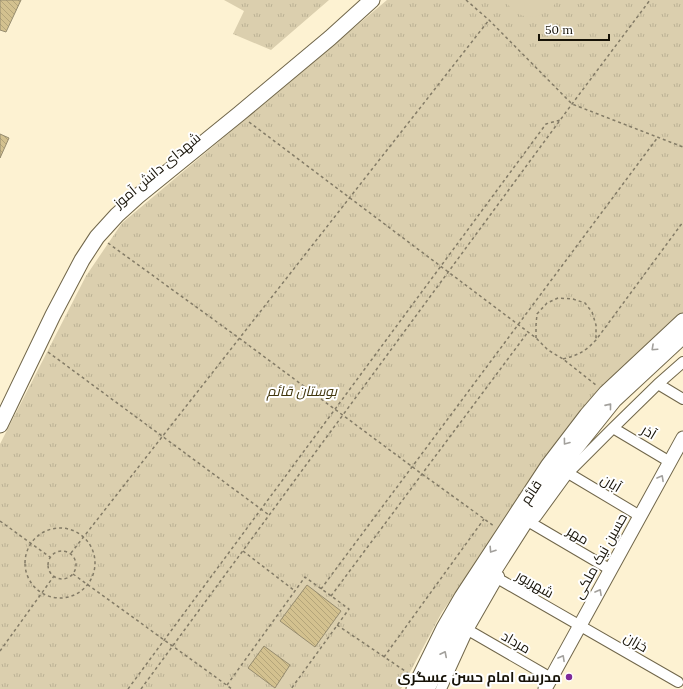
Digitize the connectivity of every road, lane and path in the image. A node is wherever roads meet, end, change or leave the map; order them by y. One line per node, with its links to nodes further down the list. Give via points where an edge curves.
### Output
1 (359, 0): 29 (main road, شهدای دانش آموز, via 290,62 133,188 107,213 74,255)
2 (372, 0): 32 (main road, via 324,43 138,196 97,237 60,302)
3 (466, 0): 5 (path)
4 (650, 0): 6 (path)
5 (488, 20): 6 (path); 11 (path)
6 (572, 104): 8 (path); 9 (path)
7 (246, 120): 11 (path)
8 (560, 120): 14 (path, via 546,124); 15 (path)
9 (658, 137): 10 (path); 17 (path)
10 (683, 147)
11 (349, 198): 14 (path); 20 (path)
12 (683, 222): 22 (path)
13 (108, 243): 20 (path)
14 (440, 266): 15 (path); 30 (path)
15 (448, 272): 17 (path); 31 (path)
16 (683, 321): 27 (main road, قائم, one-way to 27)
17 (518, 324): 18 (path); 37 (path)
18 (528, 332): 21 (path); 39 (path)
19 (683, 336): 71 (main road, قائم, one-way to 19, via 463,619 558,470 614,400)
20 (239, 338): 30 (path); 34 (path)
21 (536, 338): 22 (path, via 537,314 547,303 558,298 584,303 592,312 596,325); 24 (path, via 548,350)
22 (596, 340): 24 (path, via 587,349)
23 (48, 352): 34 (path)
24 (563, 359): 27 (path)
25 (683, 362): 26 (street)
26 (658, 384): 28 (street); 33 (street)
27 (606, 393): 46 (main road, قائم, one-way to 46, via 548,466)
28 (683, 399)
29 (0, 406)
30 (334, 409): 31 (path); 40 (path)
31 (343, 415): 37 (path); 41 (path)
32 (0, 425)
33 (613, 428): 36 (street, آذر); 38 (street)
34 (162, 436): 40 (path); 47 (path)
35 (683, 438): 36 (street, حسین نیک ملکی)
36 (670, 462): 42 (street, حسین نیک ملکی, one-way to 36)
37 (412, 466): 39 (path); 57 (path)
38 (568, 473): 42 (street, آبان); 45 (street)
39 (422, 474): 43 (path); 60 (path)
40 (260, 509): 41 (path); 64 (path)
41 (269, 515): 49 (path)
42 (640, 516): 52 (street, حسین نیک ملکی)
43 (484, 519): 46 (path); 67 (path)
44 (0, 521): 48 (path)
45 (531, 523): 52 (street, مهر); 55 (street)
46 (503, 533): 71 (main road, قائم, one-way to 71, via 444,628)
47 (84, 536): 48 (path, via 62,527 39,534); 50 (path); 56 (path, via 91,544 96,565 94,576)
48 (30, 543): 51 (path); 59 (path, via 24,565 33,586)
49 (243, 551): 58 (path); 65 (path)
50 (71, 553): 51 (path, via 62,550); 53 (path, via 76,561)
51 (50, 557): 54 (path, via 49,569)
52 (611, 570): 62 (street, حسین نیک ملکی, one-way to 52)
53 (73, 574): 54 (path, via 62,579); 56 (path)
54 (54, 576): 59 (path)
55 (497, 578): 62 (street, شهریور); 63 (street)
56 (88, 585): 59 (path, via 81,592 61,599); 64 (path)
57 (321, 589): 58 (path, via 305,577); 60 (path)
58 (296, 591): 70 (path)
59 (41, 593): 66 (path)
60 (331, 596): 61 (path, via 349,609)
61 (337, 625): 67 (path); 75 (path)
62 (580, 626): 68 (street, خزان); 69 (street, حسین نیک ملکی, one-way to 62)
63 (468, 630): 69 (street, مرداد); 71 (street)
64 (164, 640): 65 (path); 72 (path)
65 (173, 646): 70 (path); 73 (path)
66 (0, 651)
67 (384, 657): 71 (path)
68 (678, 682)
69 (548, 684)
70 (227, 685): 74 (path)
71 (431, 687)
72 (128, 689)
73 (141, 689)
74 (232, 689)
75 (291, 689)

